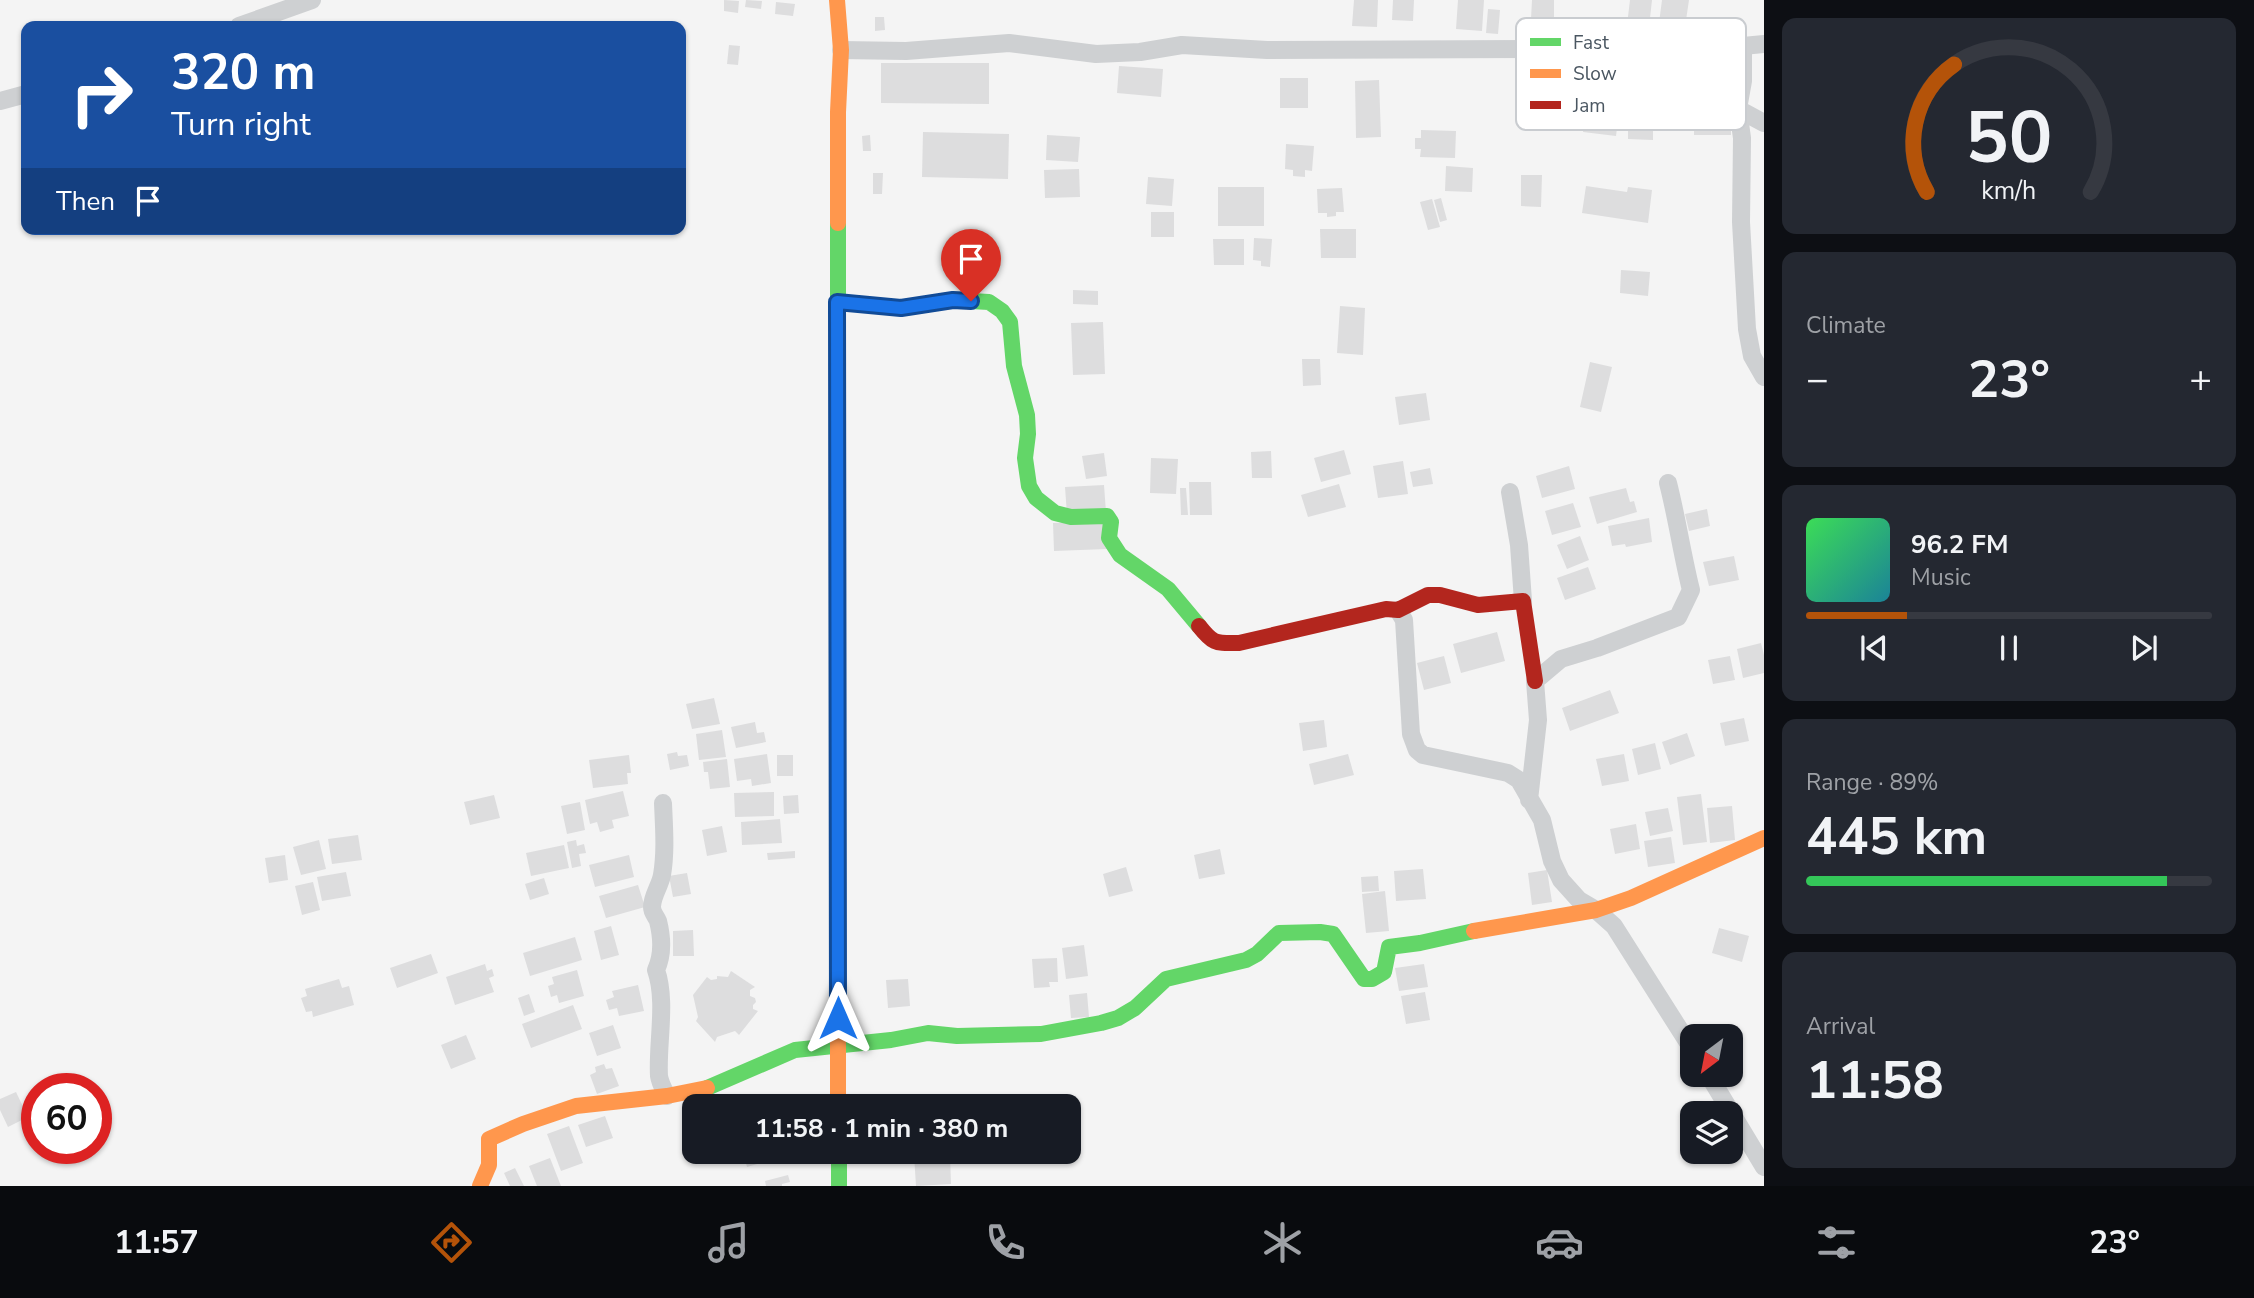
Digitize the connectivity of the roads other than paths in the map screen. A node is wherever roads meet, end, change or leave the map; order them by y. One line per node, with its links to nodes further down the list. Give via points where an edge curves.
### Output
1 (312, 0): 3 (street)
2 (837, 0): 7 (street)
3 (253, 21)
4 (1764, 44): 5 (street)
5 (1746, 46)
6 (1516, 49): 7 (street, via 1267,50 1182,45 1096,54 1009,43 906,51)
7 (841, 50): 13 (street)
8 (21, 95): 9 (street)
9 (0, 101)
10 (1746, 113): 11 (street)
11 (1764, 123)
12 (1741, 130): 14 (street, via 1747,329 1752,356)
13 (837, 302): 18 (street, via 901,308 953,300 989,302 1002,311 1010,322 1014,366 1027,415 1028,486 1055,513 1107,516 1109,538 1120,555 1168,589 1209,640 1239,643); 25 (street)
14 (1764, 377)
15 (1668, 483): 19 (street, via 1692,590 1678,617 1560,659)
16 (1510, 492): 17 (street)
17 (1523, 601): 18 (street, via 1478,605 1428,595); 19 (street)
18 (1398, 610): 20 (street, via 1404,620 1411,734 1417,750 1436,759 1508,773 1519,780)
19 (1535, 681): 20 (street, via 1538,720)
20 (1530, 800): 23 (street, via 1542,820 1561,880)
21 (663, 803): 28 (street, via 665,852 652,910 658,919 661,945 656,970 660,980 659,1078)
22 (1764, 838): 23 (street)
23 (1596, 910): 24 (street, via 1614,926); 25 (street, via 1389,947 1384,972 1372,979 1364,979 1333,934 1287,931 1246,960 1166,979 1135,1008 1101,1023 1041,1034 928,1032)
24 (1680, 1030)
25 (838, 1044): 27 (street); 28 (street, via 795,1050 712,1087)
26 (1716, 1087): 30 (street)
27 (838, 1094)
28 (667, 1096): 31 (street, via 576,1106 489,1139 489,1165)
29 (839, 1164): 32 (street)
30 (1764, 1167)
31 (480, 1186)
32 (839, 1186)

